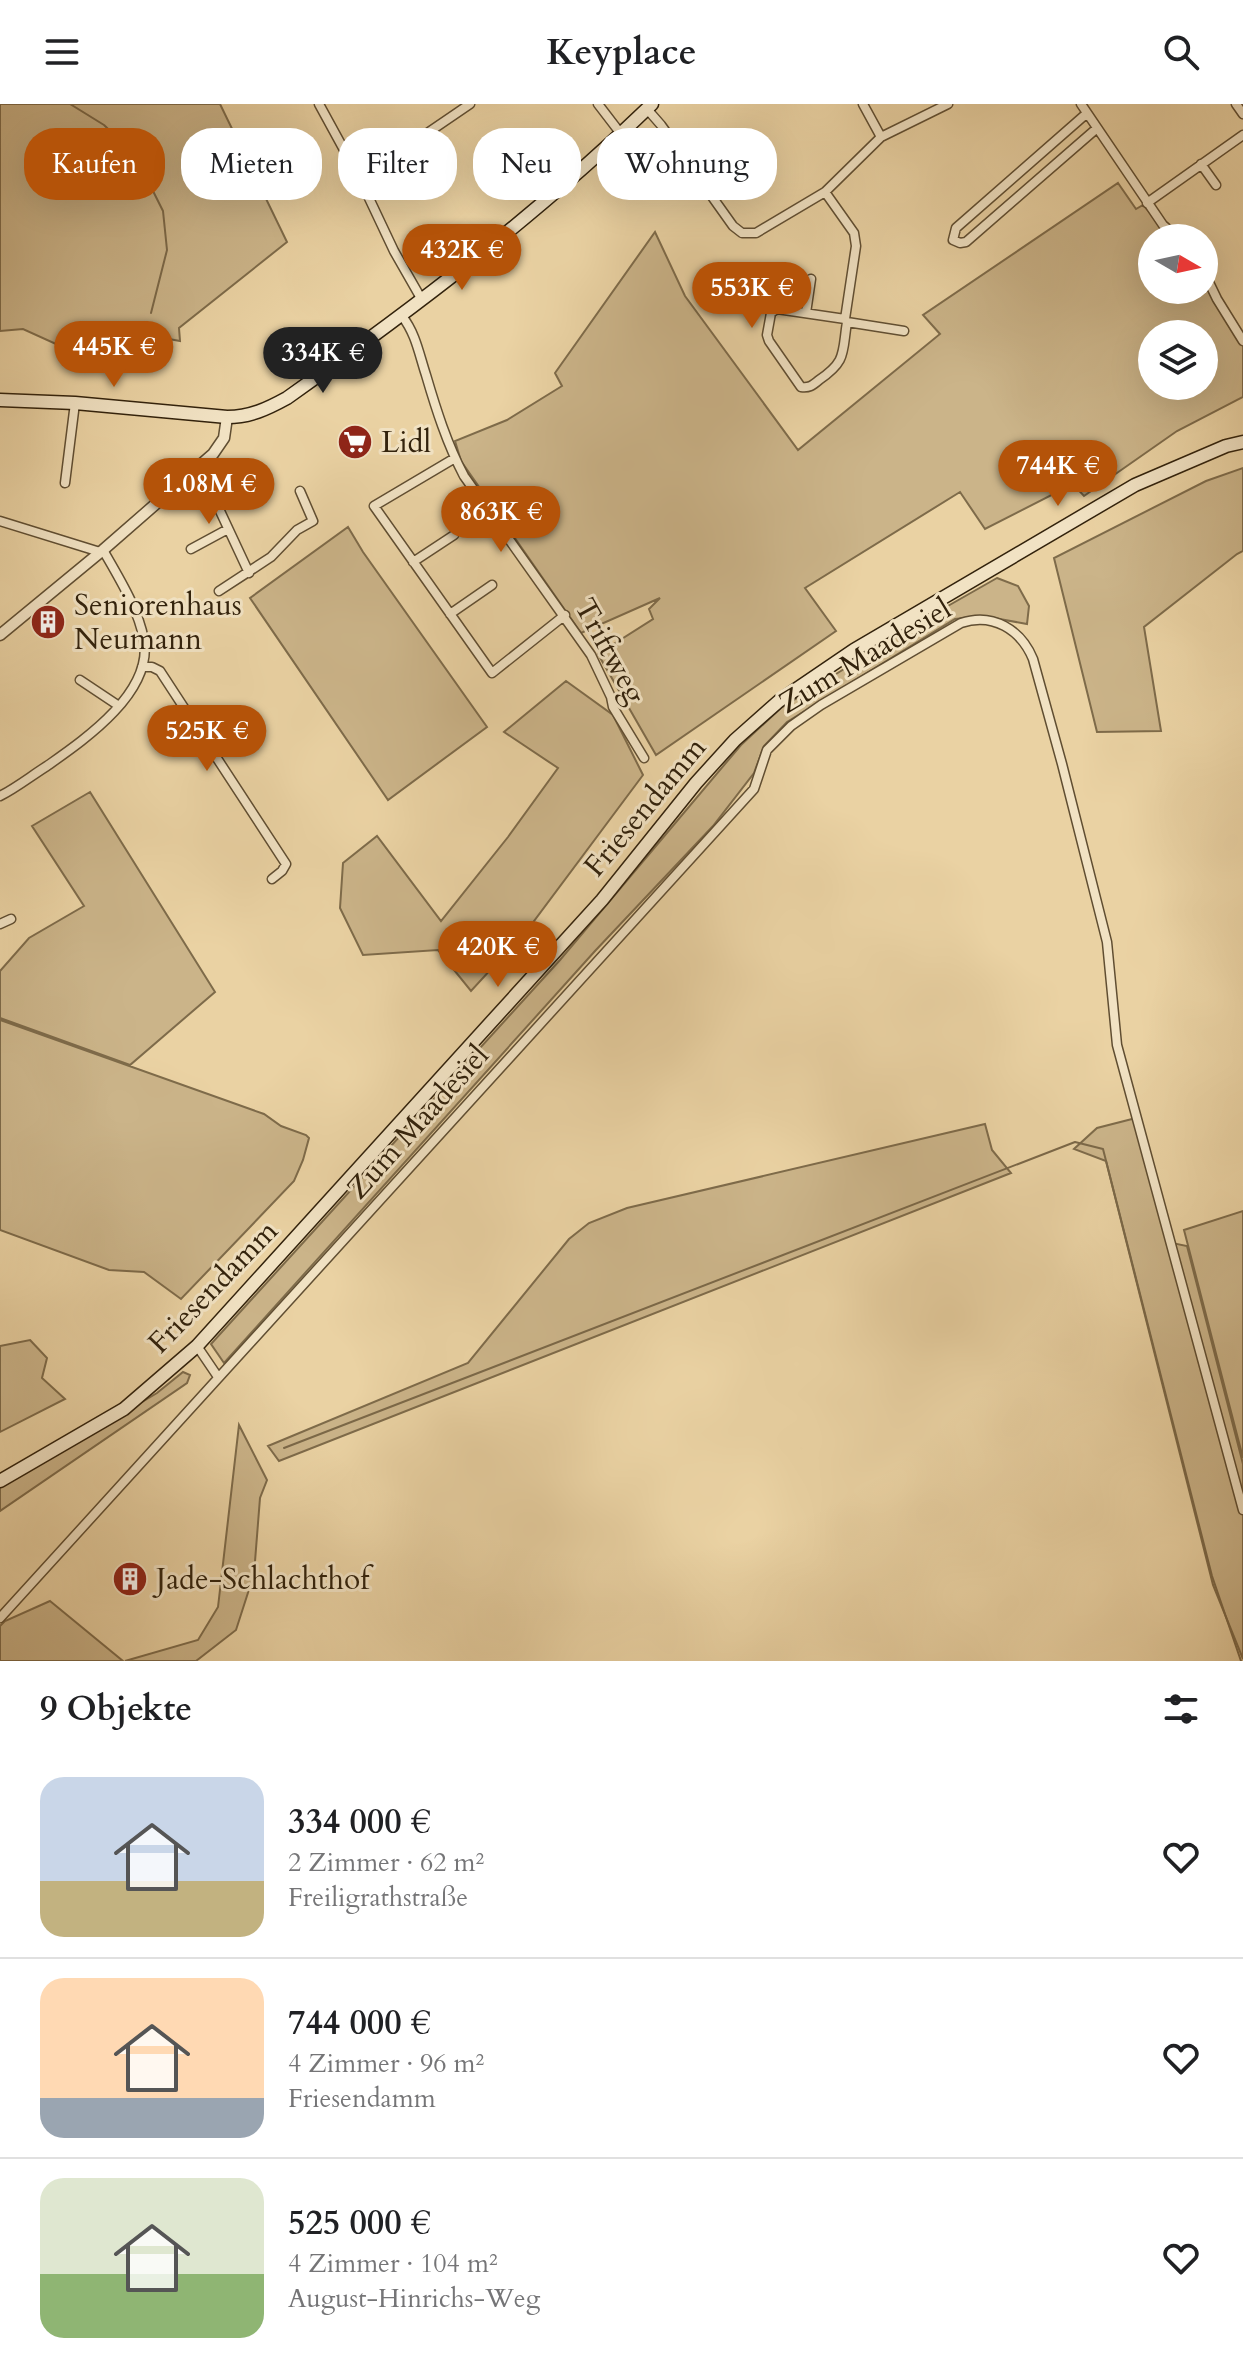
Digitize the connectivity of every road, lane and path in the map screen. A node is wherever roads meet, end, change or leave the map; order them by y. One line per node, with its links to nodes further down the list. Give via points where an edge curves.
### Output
1 (319, 104): 16 (street)
2 (470, 104): 10 (street)
3 (598, 104): 11 (street)
4 (863, 104): 15 (street)
5 (948, 104): 15 (street)
6 (1236, 104): 9 (street)
7 (650, 106): 12 (main road); 20 (street, via 742,233 756,233)
8 (1084, 107): 13 (street); 13 (street, via 956,228 953,240 966,242)
9 (1243, 114)
10 (435, 128)
11 (616, 128)
12 (627, 128)
13 (1096, 129): 22 (street)
14 (1243, 135): 18 (street)
15 (881, 137): 20 (street)
16 (338, 139)
17 (597, 156): 25 (main road)
18 (1201, 164): 19 (street); 22 (street)
19 (1216, 185)
20 (825, 192): 29 (street, via 854,233)
21 (370, 200): 25 (street)
22 (1147, 203): 23 (street)
23 (1162, 224)
24 (811, 279): 27 (street)
25 (422, 300): 28 (main road)
26 (1218, 301): 31 (street)
27 (806, 313): 29 (street); 29 (street, via 777,309 771,313 767,335 806,388 840,361)
28 (402, 316): 34 (main road, via 287,398 258,412); 36 (street, Triftweg, via 415,336)
29 (846, 320): 30 (street)
30 (904, 331)
31 (1243, 341)
32 (0, 400): 33 (main road)
33 (75, 403): 34 (main road); 38 (street)
34 (227, 417): 37 (street, via 224,438)
35 (1243, 442): 60 (main road, Friesendamm, via 1135,485 854,650 779,701 696,783 602,900)
36 (455, 458): 45 (street, via 374,506); 50 (street, Triftweg)
37 (199, 466): 41 (street); 44 (street)
38 (65, 483)
39 (300, 491): 46 (street, via 313,521)
40 (0, 521): 44 (street)
41 (228, 529): 43 (street); 46 (street)
42 (454, 535): 45 (street)
43 (191, 549)
44 (102, 551): 51 (street); 52 (street, via 131,602 144,642)
45 (413, 562): 49 (street)
46 (249, 573): 48 (street)
47 (492, 585): 49 (street)
48 (219, 591)
49 (450, 614): 50 (street, via 492,673)
50 (565, 615): 55 (street, Triftweg)
51 (0, 635)
52 (142, 667): 54 (street); 57 (street, via 160,671 286,864)
53 (80, 680): 54 (street)
54 (119, 706): 56 (street, via 81,742)
55 (644, 758)
56 (0, 796)
57 (272, 879)
58 (11, 919): 59 (street)
59 (0, 924)
60 (197, 1346): 61 (street); 62 (main road, Friesendamm, via 124,1409)
61 (218, 1377): 63 (street, Zum Maadesiel, via 754,789 771,745 814,710 961,623 989,621 1017,634 1033,659 1107,942 1117,1045); 64 (street, Zum Maadesiel)
62 (0, 1481)
63 (1243, 1510)
64 (0, 1618)

